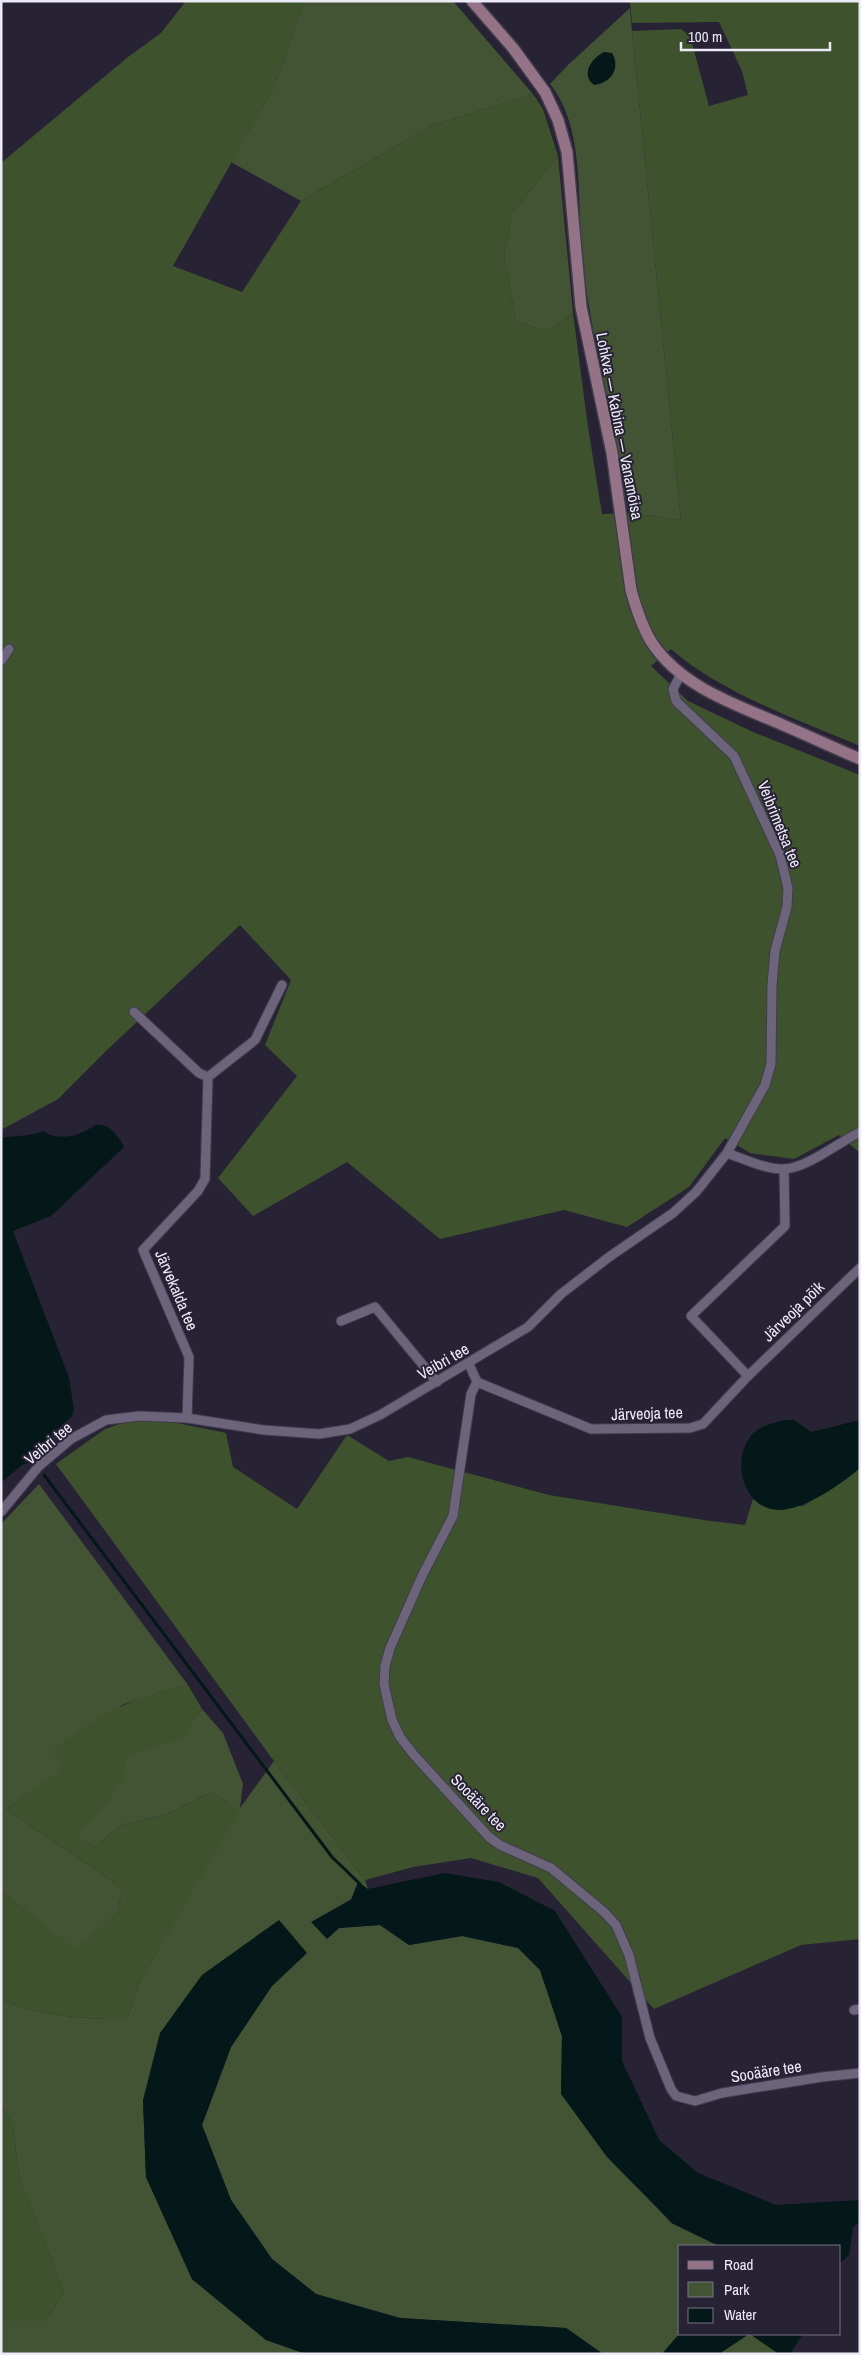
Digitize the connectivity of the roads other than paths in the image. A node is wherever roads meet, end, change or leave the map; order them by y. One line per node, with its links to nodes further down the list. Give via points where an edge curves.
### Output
1 (472, 1): 4 (street, Lohkva — Kabina — Vanamõisa, via 528,67 558,120 567,152 581,307 612,453 631,590 637,612 652,642)
2 (9, 649): 3 (street)
3 (1, 661)
4 (681, 674): 5 (street, Lohkva — Kabina — Vanamõisa, via 730,702); 10 (street, Veibrimetsa tee, via 673,689 676,701 734,756 780,855 788,888 787,907 775,951 771,1064 765,1086)
5 (860, 759)
6 (282, 985): 8 (street, via 255,1040)
7 (134, 1012): 8 (street, via 199,1073)
8 (208, 1077): 18 (street, Järvekalda tee, via 205,1179 198,1191 143,1250 189,1356)
9 (860, 1132): 11 (street, via 817,1158)
10 (728, 1153): 11 (street); 14 (street, Veibri tee, via 696,1192 673,1213 561,1294 528,1327)
11 (784, 1169): 15 (street, via 785,1226 691,1316)
12 (860, 1268): 15 (street, Järveoja põik)
13 (341, 1321): 16 (street, via 375,1306)
14 (469, 1364): 16 (street, Veibri tee); 17 (street)
15 (748, 1376): 17 (street, Järveoja tee, via 702,1424 690,1428 602,1430 591,1429)
16 (437, 1382): 18 (street, Veibri tee, via 350,1429 319,1434 264,1430)
17 (477, 1382): 20 (street, Sooääre tee, via 471,1394 453,1516 422,1576 385,1666 387,1702 400,1737 489,1837 551,1868 616,1925 629,1955 650,2038 676,2096 695,2101 722,2093)
18 (186, 1418): 19 (street, Veibri tee, via 122,1417 88,1429 39,1466)
19 (1, 1512)
20 (860, 2073)

